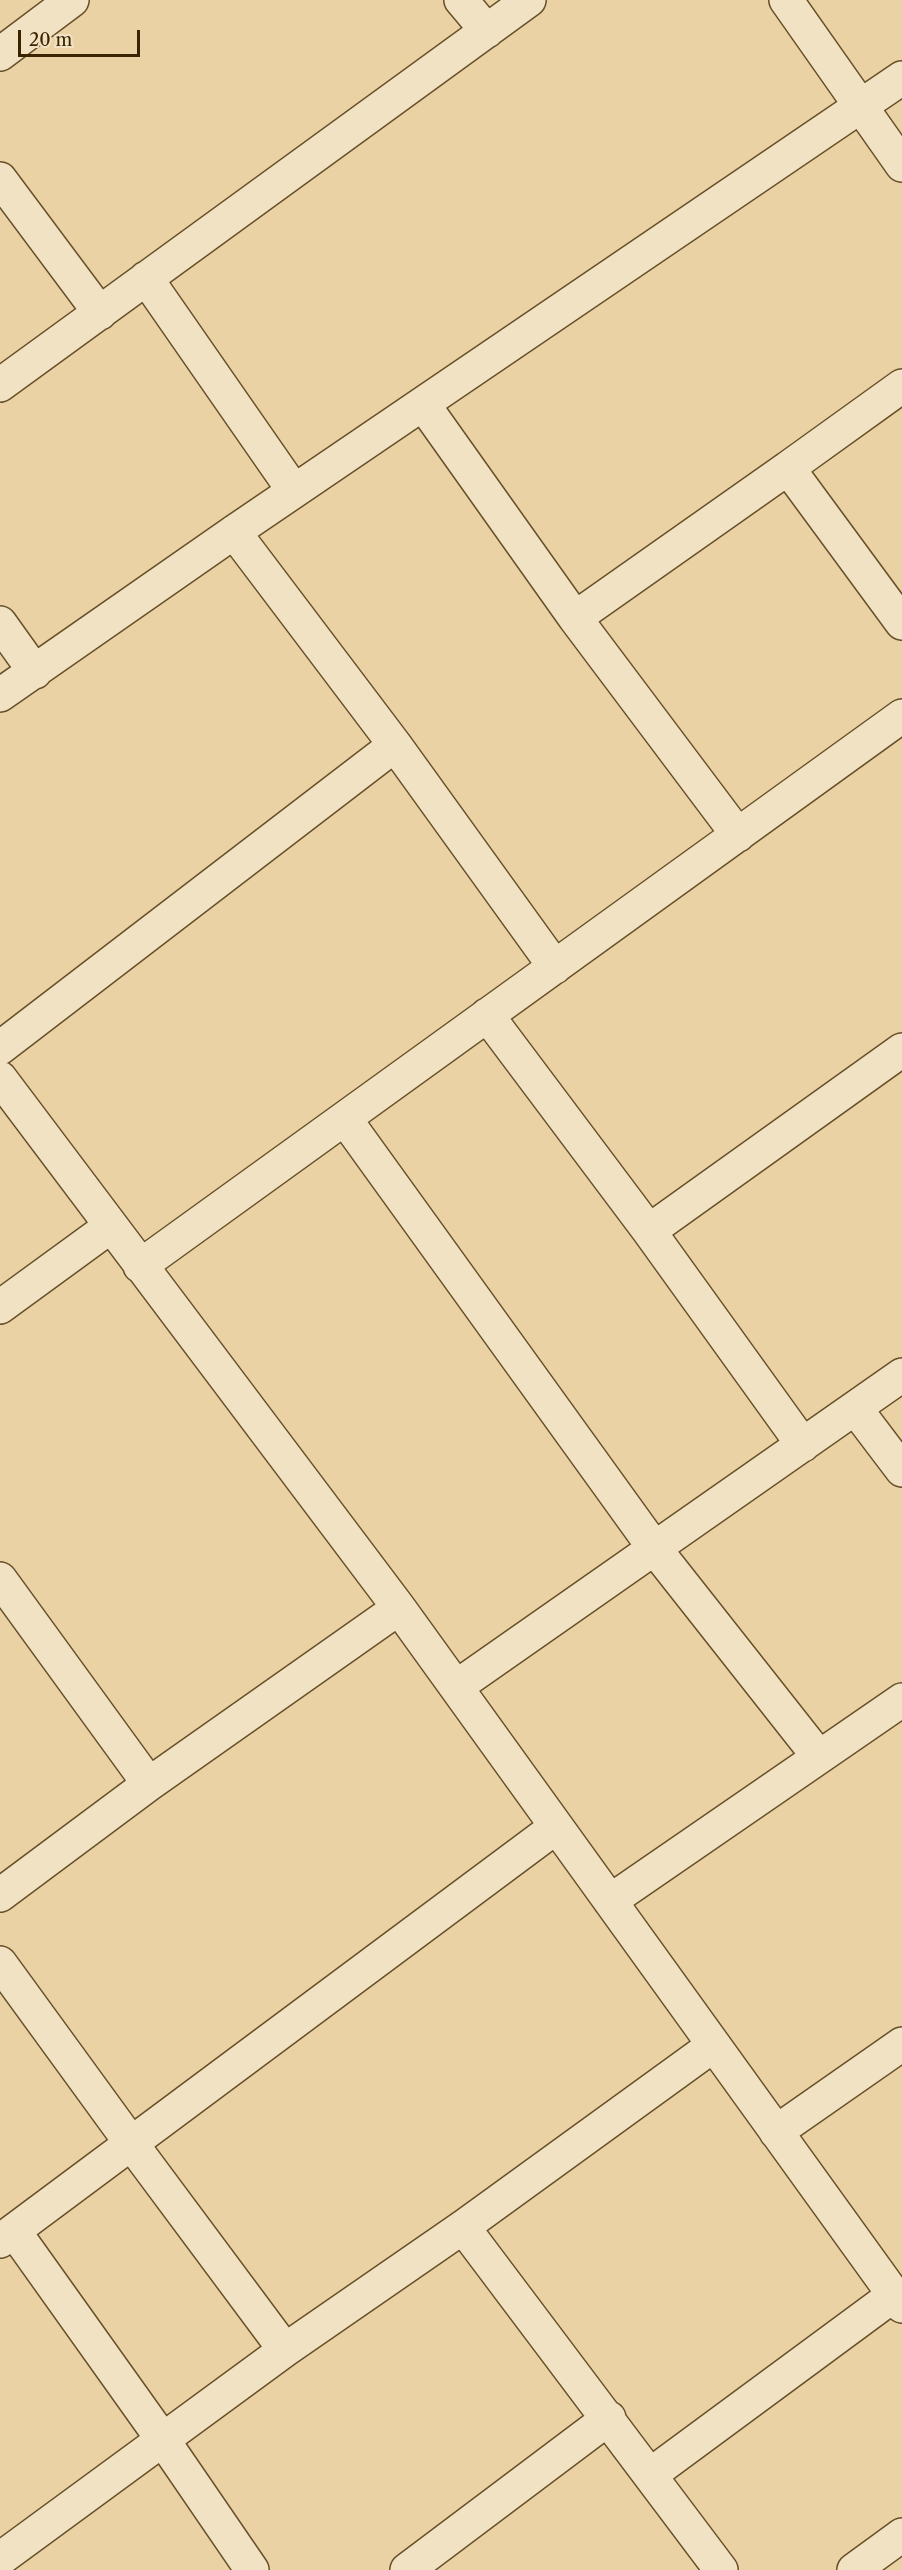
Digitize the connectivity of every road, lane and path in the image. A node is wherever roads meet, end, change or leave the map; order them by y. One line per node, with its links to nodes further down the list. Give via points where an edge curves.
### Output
1 (72, 0): 6 (street)
2 (461, 0): 5 (street)
3 (529, 0): 5 (street)
4 (786, 0): 8 (street)
5 (486, 31): 11 (street)
6 (0, 54)
7 (902, 78): 8 (street)
8 (860, 108): 9 (street); 15 (street)
9 (902, 165)
10 (0, 179): 12 (street)
11 (146, 278): 12 (street); 17 (street)
12 (100, 313): 13 (street)
13 (0, 385)
14 (902, 386): 16 (street)
15 (423, 404): 17 (street); 19 (street)
16 (788, 468): 19 (street); 21 (street)
17 (294, 491): 18 (street)
18 (234, 532): 22 (street); 25 (street)
19 (575, 618): 26 (street)
20 (0, 623): 22 (street)
21 (902, 623)
22 (35, 672): 23 (street)
23 (0, 695)
24 (902, 716): 26 (street)
25 (395, 745): 27 (street); 29 (street)
26 (738, 835): 27 (street)
27 (555, 967): 28 (street)
28 (487, 1015): 32 (street); 34 (street)
29 (0, 1048)
30 (902, 1050): 34 (street)
31 (0, 1078): 33 (street)
32 (345, 1119): 35 (street); 41 (street)
33 (111, 1226): 35 (street); 36 (street)
34 (649, 1231): 39 (street)
35 (140, 1266): 43 (street)
36 (0, 1307)
37 (902, 1375): 38 (street)
38 (855, 1408): 39 (street); 40 (street)
39 (803, 1445): 41 (street)
40 (902, 1470)
41 (655, 1549): 44 (street); 46 (street)
42 (0, 1580): 47 (street)
43 (399, 1608): 44 (street); 47 (street)
44 (456, 1687): 48 (street)
45 (902, 1700): 46 (street)
46 (819, 1757): 50 (street)
47 (149, 1784): 49 (street)
48 (556, 1827): 50 (street); 55 (street)
49 (0, 1895)
50 (610, 1901): 53 (street)
51 (0, 1963): 55 (street)
52 (902, 2044): 54 (street)
53 (714, 2045): 54 (street); 56 (street)
54 (776, 2132): 58 (street)
55 (131, 2144): 57 (street); 59 (street)
56 (463, 2227): 59 (street); 60 (street)
57 (7, 2236): 61 (street)
58 (898, 2301): 62 (street)
59 (285, 2350): 61 (street)
60 (609, 2418): 62 (street); 66 (street)
61 (163, 2440): 64 (street); 65 (street)
62 (650, 2475): 67 (street)
63 (902, 2535): 68 (street)
64 (0, 2559)
65 (252, 2570)
66 (407, 2570)
67 (721, 2570)
68 (854, 2570)

